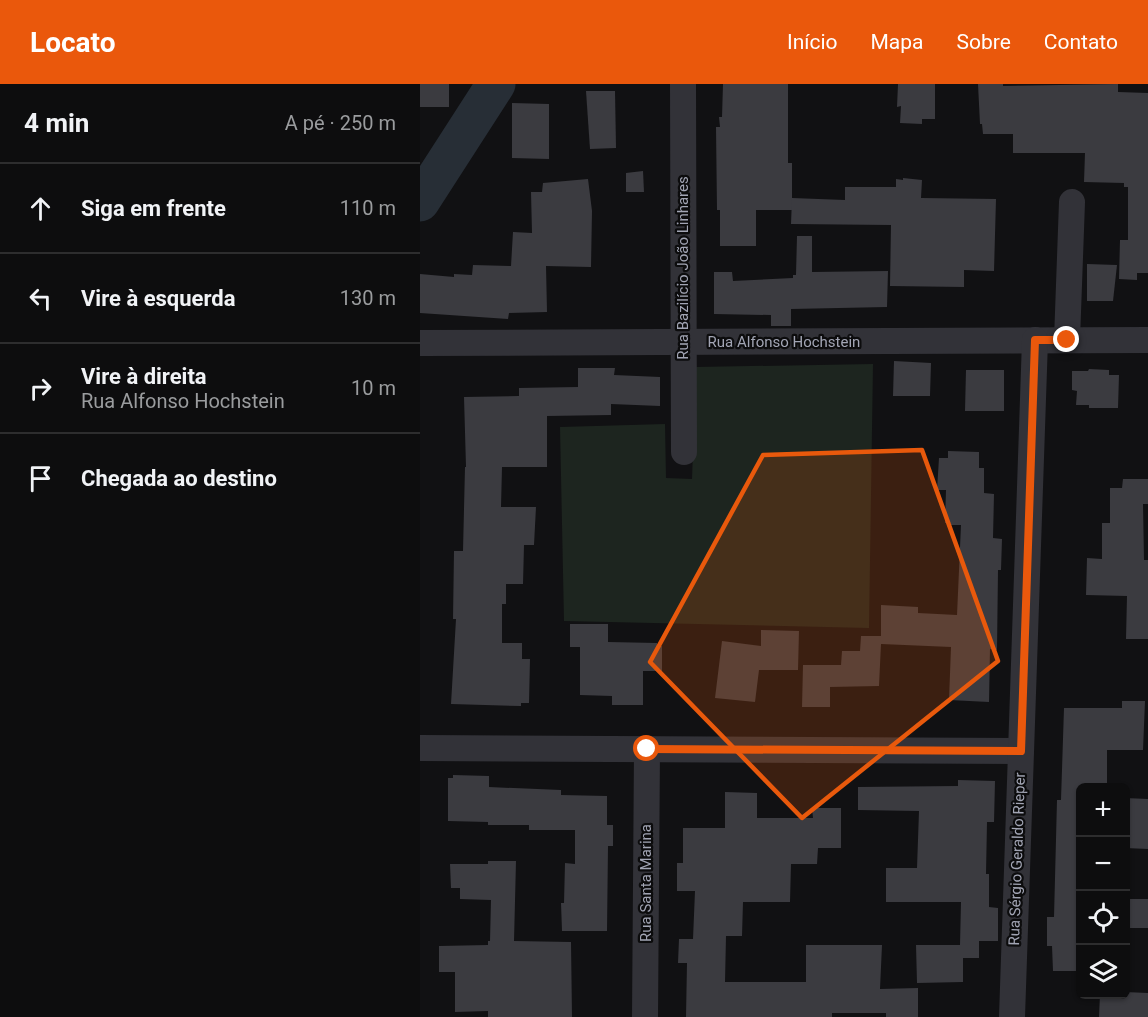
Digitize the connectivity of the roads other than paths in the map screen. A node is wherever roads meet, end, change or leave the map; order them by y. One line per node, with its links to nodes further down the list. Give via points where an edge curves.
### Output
1 (683, 84): 6 (street, Rua Bazilício João Linhares)
2 (1072, 202): 4 (street)
3 (1035, 340): 4 (street, Rua Alfonso Hochstein); 6 (street, Rua Alfonso Hochstein); 11 (street, Rua Sérgio Geraldo Rieper)
4 (1067, 340): 5 (street, Rua Alfonso Hochstein)
5 (1148, 340)
6 (684, 342): 7 (street, Rua Alfonso Hochstein); 8 (street, Rua Bazilício João Linhares)
7 (420, 343)
8 (684, 452)
9 (420, 748): 10 (street)
10 (647, 749): 11 (street); 12 (street, Rua Santa Marina)
11 (1021, 751): 13 (street, Rua Sérgio Geraldo Rieper)
12 (645, 1017)
13 (1012, 1017)

